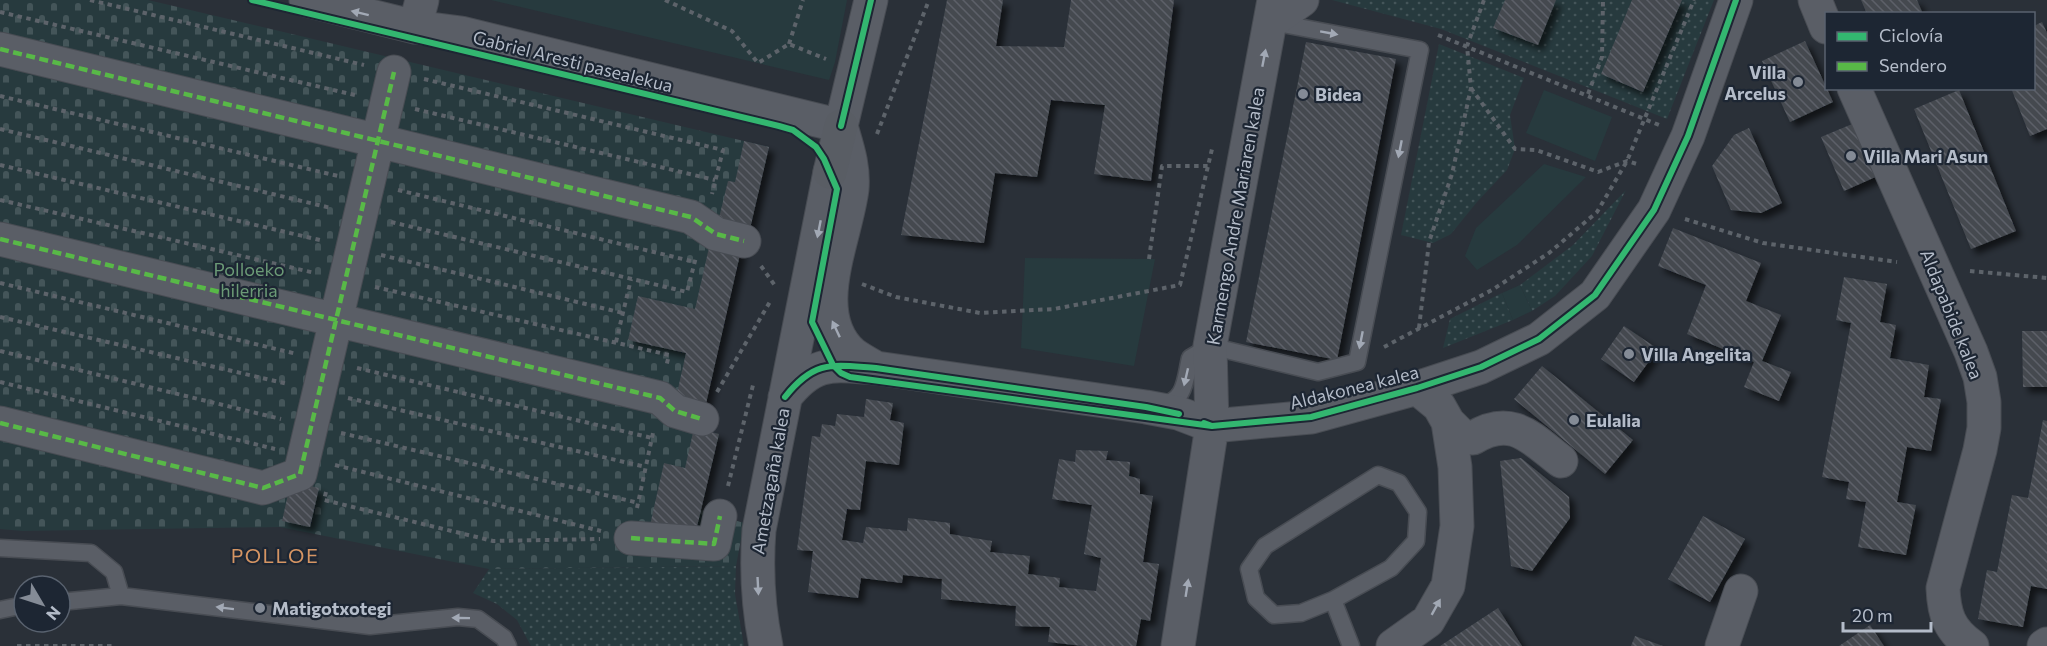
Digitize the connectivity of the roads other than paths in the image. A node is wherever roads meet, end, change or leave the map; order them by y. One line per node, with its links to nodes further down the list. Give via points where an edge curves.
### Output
1 (306, 0): 7 (street, Gabriel Aresti pasealekua, one-way to 1)
2 (870, 0): 12 (street, Ametzagaña kalea)
3 (1302, 0): 6 (street)
4 (1736, 0): 19 (street, Aldakonea kalea, via 1688,136 1654,210 1595,295 1539,339 1481,368)
5 (1815, 0): 8 (street)
6 (1273, 11): 17 (street, Karmengo Andre Mariaren kalea, one-way to 6); 17 (lane, one-way to 17, via 1420,50 1357,362 1318,372)
7 (418, 13): 12 (street, Gabriel Aresti pasealekua, via 461,33)
8 (1825, 22)
9 (0, 49): 13 (street)
10 (394, 72): 13 (street)
11 (1855, 90): 40 (street, Aldapabide kalea, via 1980,377 1984,402 1980,450 1943,588 1944,610 1953,629)
12 (841, 126): 18 (street, one-way to 12, via 853,353 840,338 829,302 852,188 852,161); 20 (street, Ametzagaña kalea, one-way to 20)
13 (378, 140): 15 (street, via 691,217 716,234); 16 (street)
14 (0, 238): 16 (street)
15 (744, 242)
16 (336, 320): 22 (street, via 660,398 675,411); 24 (street, via 326,462 263,488)
17 (1210, 346): 21 (lane, one-way to 21, via 1190,358 1182,393 1170,404); 25 (street, Karmengo Andre Mariaren kalea)
18 (876, 368): 20 (street, Aldakonea kalea, via 833,365 819,369); 21 (street, Aldakonea kalea)
19 (1417, 388): 23 (street, via 1439,406); 25 (street, Aldakonea kalea, via 1311,417)
20 (785, 397): 35 (street, Ametzagaña kalea, one-way to 35, via 756,563)
21 (1146, 407): 25 (street, Aldakonea kalea, via 1178,413)
22 (702, 419)
23 (1448, 422): 26 (street, via 1462,436 1473,438 1485,431 1521,430); 38 (street, one-way to 23, via 1428,621 1448,586 1457,526 1455,467)
24 (0, 423)
25 (1212, 426): 36 (street, Karmengo Andre Mariaren kalea, one-way to 25)
26 (1561, 461)
27 (720, 516): 28 (street, via 714,544)
28 (631, 538)
29 (0, 548): 31 (lane, via 91,553 114,572)
30 (1741, 591): 39 (street)
31 (121, 596): 33 (lane); 34 (lane, one-way to 31, via 504,638 477,619 458,617 370,626)
32 (1333, 600): 32 (lane, via 1391,567 1416,541 1418,512 1399,483 1377,476 1265,546 1249,569 1256,598 1274,615 1301,613); 37 (lane)
33 (72, 601)
34 (508, 646)
35 (766, 646)
36 (1178, 646)
37 (1351, 646)
38 (1393, 646)
39 (1722, 646)
40 (1972, 646)

